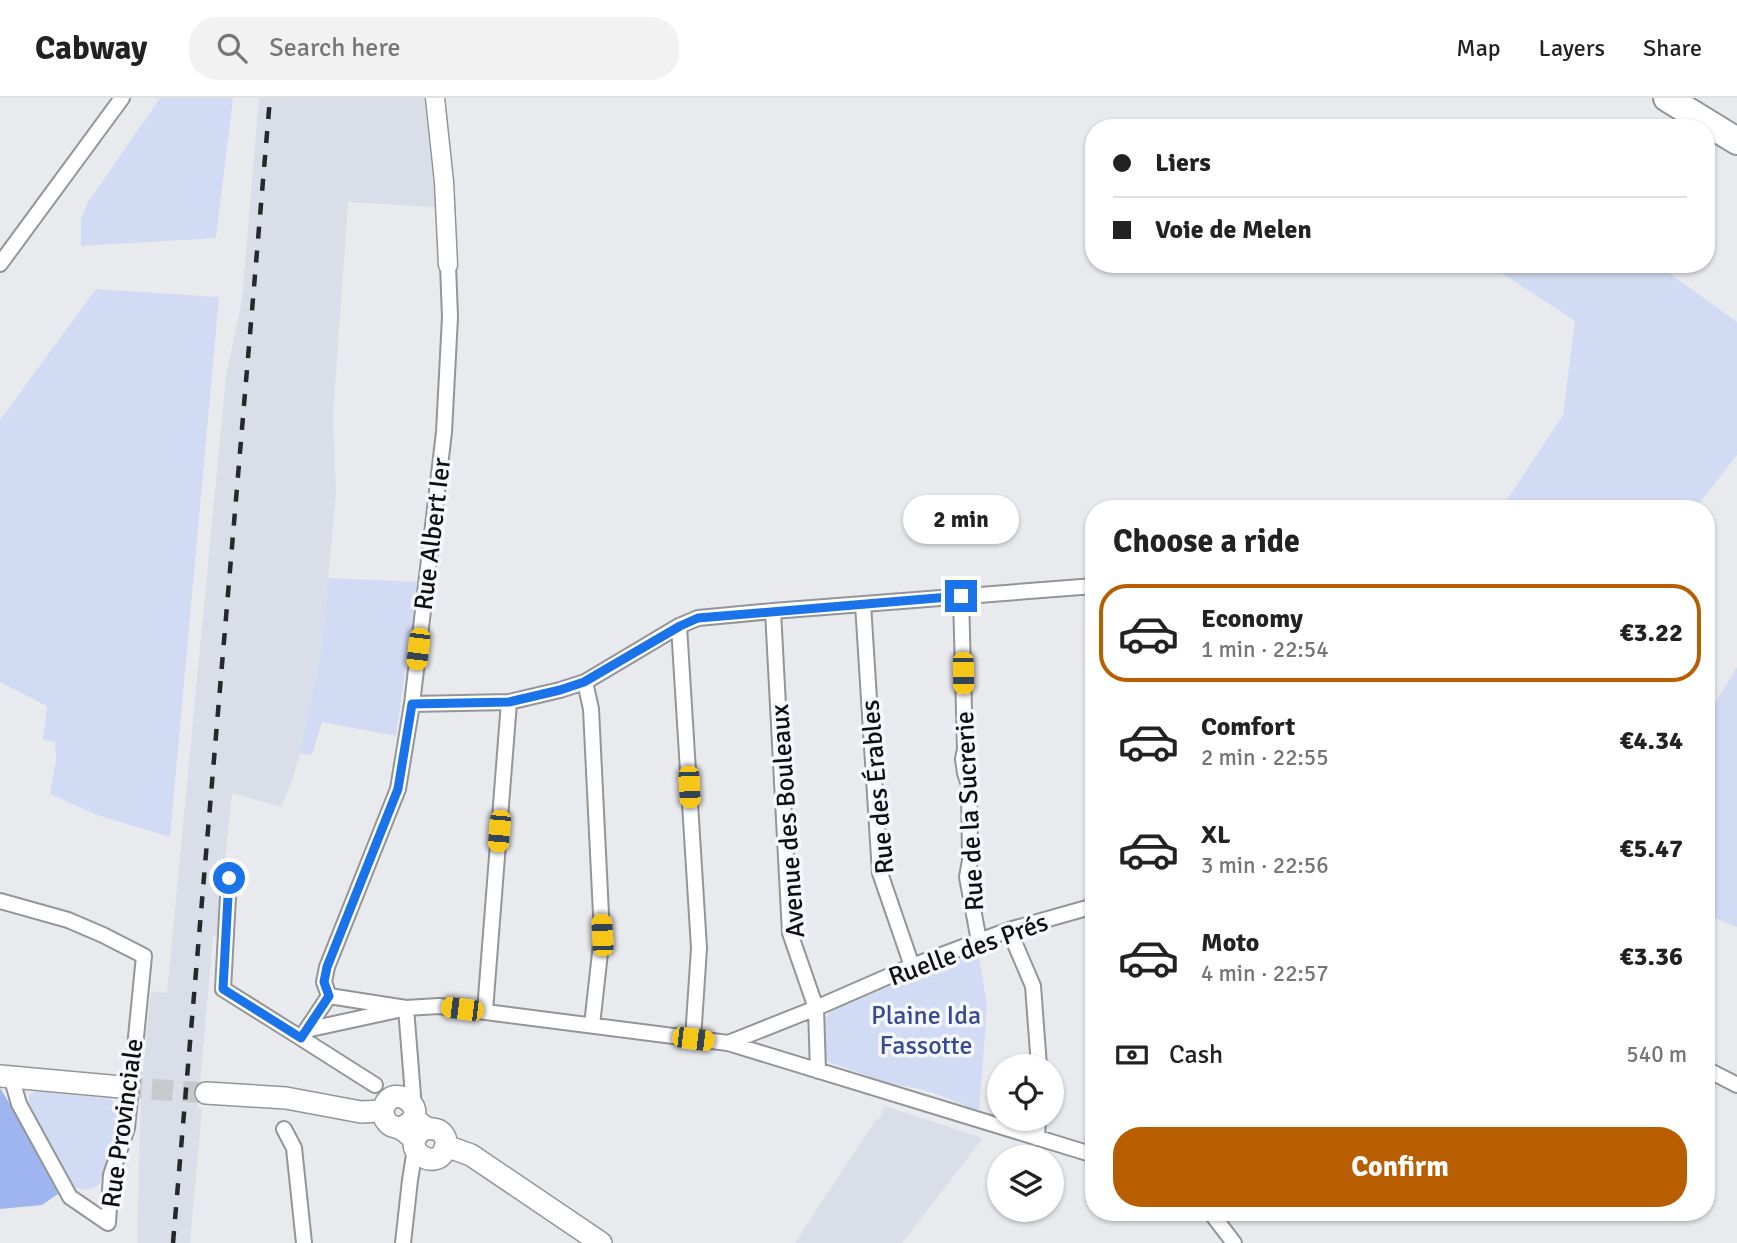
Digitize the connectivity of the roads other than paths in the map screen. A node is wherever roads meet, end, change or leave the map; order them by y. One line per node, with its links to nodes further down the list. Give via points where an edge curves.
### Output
1 (122, 98): 7 (street)
2 (435, 98): 8 (street, Rue Albert Ier)
3 (1667, 98): 4 (highway)
4 (1701, 119)
5 (1715, 127): 6 (highway)
6 (1737, 141)
7 (0, 264)
8 (448, 265): 16 (street, Rue Albert Ier, via 444,432)
9 (1085, 587): 10 (street)
10 (961, 596): 11 (street); 21 (street, Rue de la Sucrerie, via 963,760 970,847 967,877)
11 (863, 604): 12 (street); 22 (street, Rue des Érables, via 880,873)
12 (772, 611): 13 (street, via 698,618); 25 (street, Avenue des Bouleaux, via 790,933)
13 (680, 626): 14 (street); 29 (street, via 699,948)
14 (584, 682): 15 (street); 27 (street, via 591,709 602,935)
15 (509, 702): 16 (street); 26 (street)
16 (412, 704): 23 (street, Rue Albert Ier, via 398,789 327,967 324,982)
17 (229, 878): 28 (street, via 223,989)
18 (0, 901): 34 (street, Rue Provinciale, via 68,920 144,956 127,1128 111,1175 108,1223 70,1197)
19 (1085, 909): 20 (street, Ruelle des Prés)
20 (1009, 930): 21 (street, Ruelle des Prés); 31 (street, via 1033,986)
21 (979, 941): 22 (street, Ruelle des Prés)
22 (912, 966): 25 (street, Ruelle des Prés)
23 (329, 996): 24 (street); 28 (street)
24 (406, 1008): 26 (street); 28 (street); 35 (street)
25 (816, 1008): 30 (street, Ruelle des Prés); 32 (street, Avenue des Bouleaux)
26 (485, 1011): 27 (street)
27 (592, 1025): 29 (street)
28 (304, 1034): 37 (street)
29 (693, 1039): 30 (street)
30 (728, 1043): 32 (street)
31 (1038, 1054)
32 (818, 1071): 44 (street)
33 (1715, 1073): 36 (street)
34 (6, 1076): 38 (main road, Rue Provinciale)
35 (410, 1076): 40 (street); 43 (street)
36 (1737, 1084)
37 (375, 1085)
38 (121, 1087)
39 (206, 1093): 40 (main road, via 286,1098 361,1112)
40 (388, 1104): 43 (main road, via 384,1120); 43 (main road, via 403,1097 411,1101)
41 (284, 1129): 47 (street, via 294,1148)
42 (1037, 1131): 44 (street)
43 (416, 1133): 48 (street); 49 (main road, via 434,1128 441,1131 446,1146 471,1155)
44 (1037, 1138): 45 (street)
45 (1085, 1152)
46 (1216, 1221): 50 (street)
47 (304, 1243)
48 (403, 1243)
49 (601, 1243)
50 (1234, 1243)

